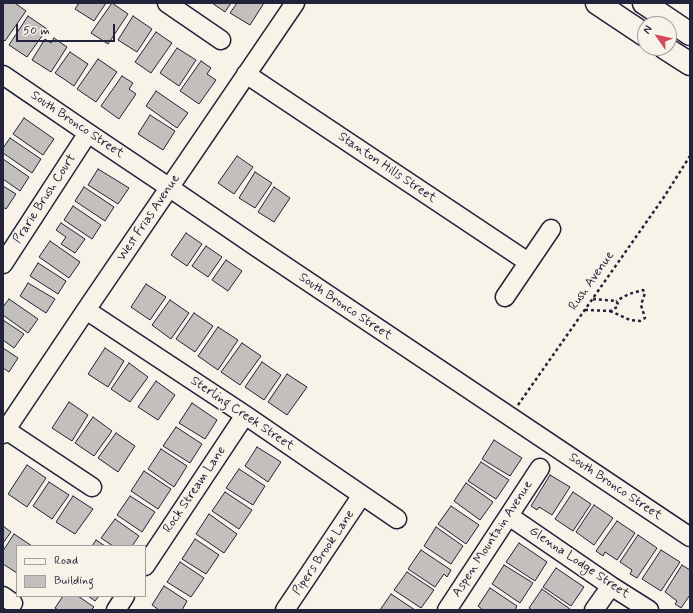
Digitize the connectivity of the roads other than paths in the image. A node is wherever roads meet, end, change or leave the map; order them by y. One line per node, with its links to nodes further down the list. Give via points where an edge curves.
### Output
1 (167, 3): 7 (street)
2 (295, 3): 10 (street, West Frias Avenue)
3 (597, 3): 5 (main road)
4 (644, 3): 6 (main road)
5 (637, 30)
6 (690, 34)
7 (221, 40)
8 (677, 56): 9 (main road)
9 (690, 64)
10 (246, 74): 13 (street, West Frias Avenue); 15 (street, Stanton Hills Street)
11 (3, 75): 12 (street, South Bronco Street)
12 (88, 133): 13 (street, South Bronco Street); 16 (street, Prarie Brush Court)
13 (170, 188): 18 (street, West Frias Avenue); 26 (street, South Bronco Street)
14 (551, 229): 15 (street)
15 (528, 262): 17 (street)
16 (3, 264)
17 (505, 297)
18 (86, 310): 19 (street, Sterling Creek Street); 20 (street, West Frias Avenue)
19 (245, 415): 23 (street, Sterling Creek Street); 27 (street, Rock Stream Lane)
20 (4, 432): 22 (street)
21 (540, 468): 24 (street, Aspen Mountain Avenue)
22 (92, 487)
23 (362, 495): 25 (street, Sterling Creek Street); 31 (street, Pipers Brook Lane)
24 (509, 516): 28 (street, Glenna Lodge Street); 32 (street, Aspen Mountain Avenue)
25 (397, 519)
26 (690, 537)
27 (146, 564)
28 (611, 586): 33 (street); 34 (street, Glenna Lodge Street)
29 (124, 597): 30 (street)
30 (116, 610)
31 (285, 610)
32 (447, 610)
33 (594, 610)
34 (649, 610)

